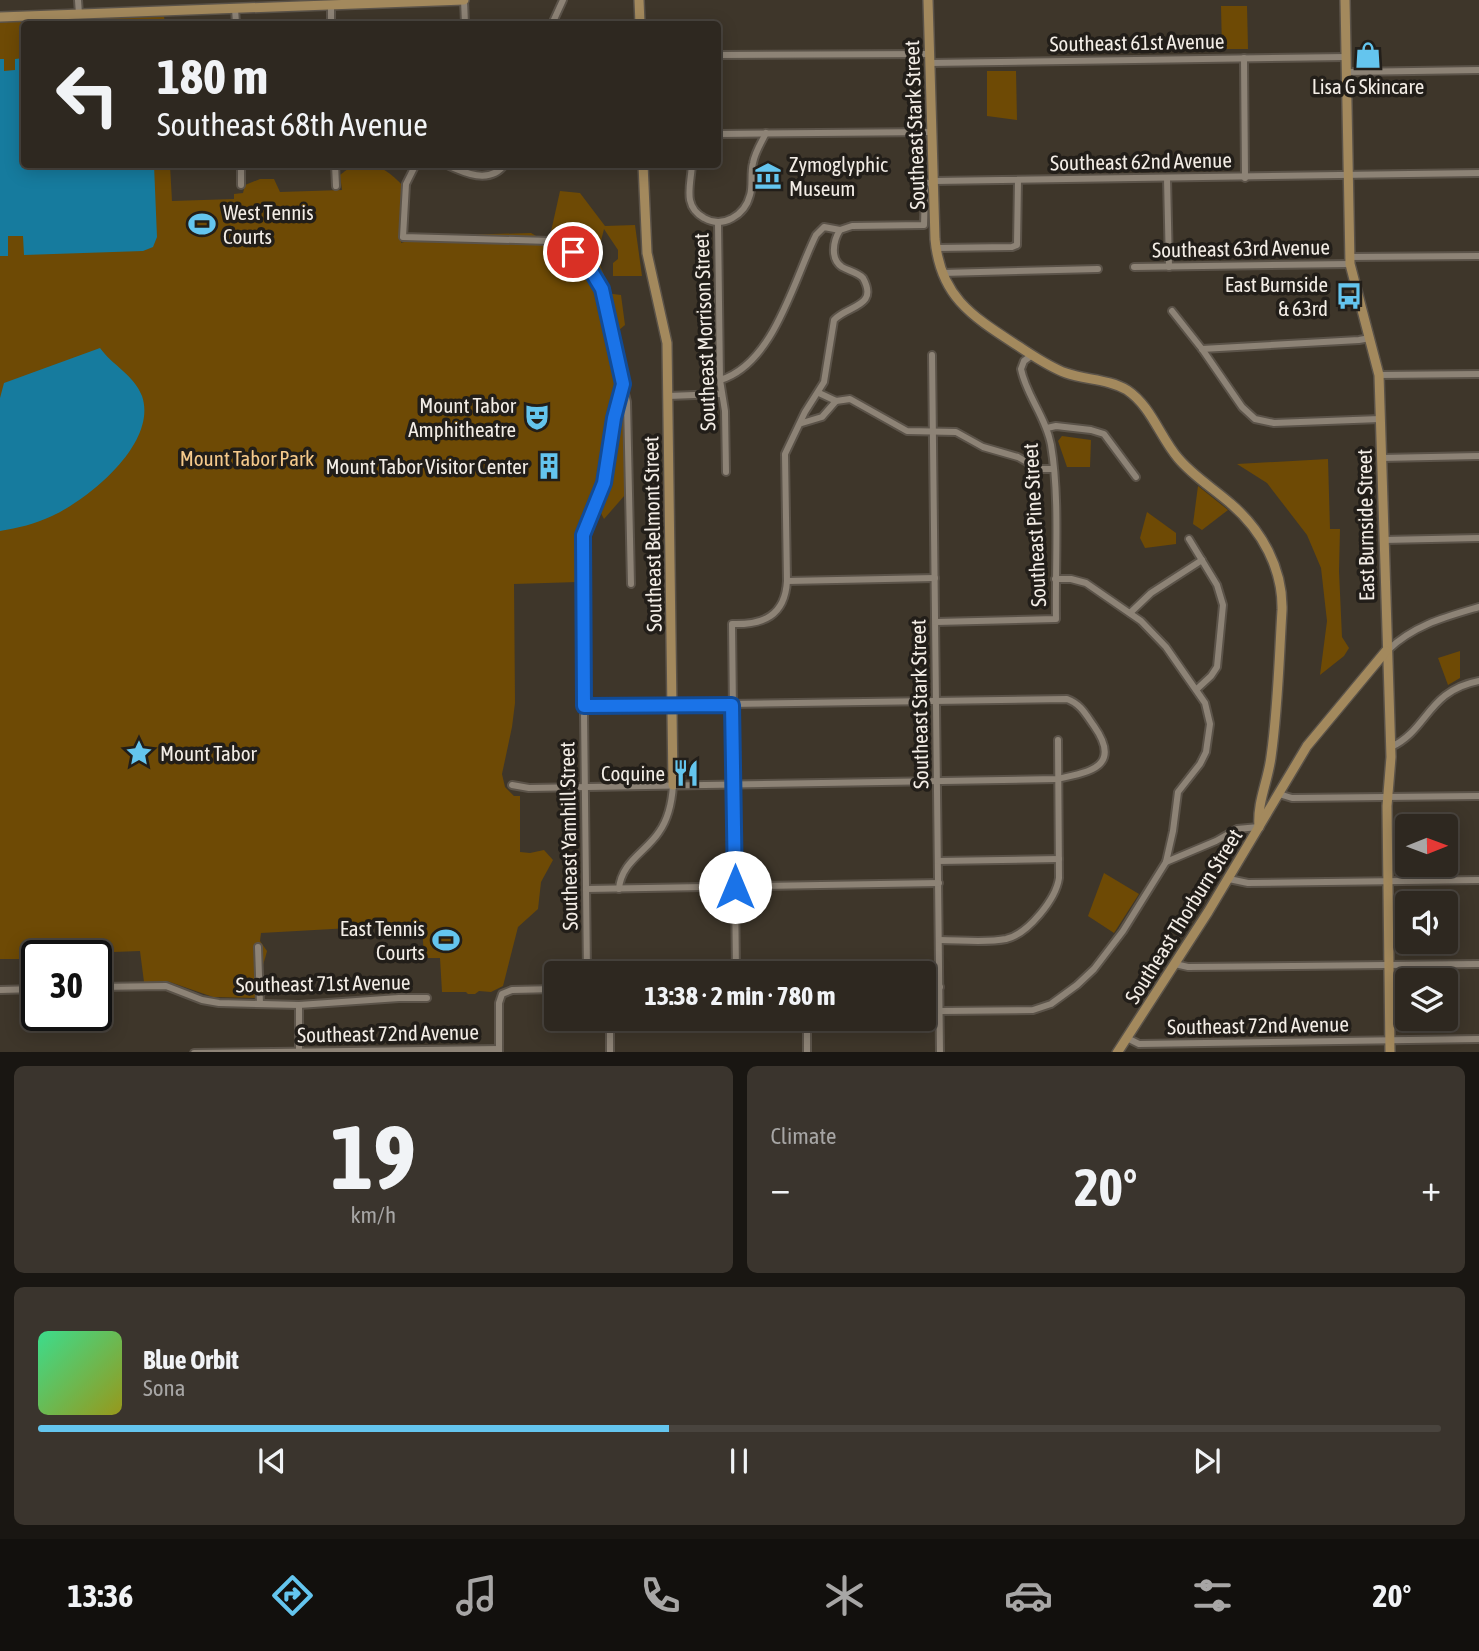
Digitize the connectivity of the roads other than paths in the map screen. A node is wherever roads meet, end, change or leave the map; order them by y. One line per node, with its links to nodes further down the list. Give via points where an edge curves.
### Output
1 (78, 0): 11 (street)
2 (464, 0): 7 (street); 15 (street)
3 (563, 0): 16 (street)
4 (639, 0): 17 (street)
5 (928, 0): 20 (street, Southeast Stark Street)
6 (1345, 0): 19 (street, East Burnside Street)
7 (420, 1): 9 (street)
8 (194, 5): 10 (street); 11 (street)
9 (331, 5): 10 (street); 14 (street)
10 (235, 8): 13 (street)
11 (79, 14): 12 (street)
12 (0, 17)
13 (236, 21)
14 (331, 21)
15 (465, 21)
16 (553, 21)
17 (640, 21)
18 (721, 55): 20 (street, Southeast 61st Avenue)
19 (1346, 57): 21 (street, Southeast 61st Avenue); 23 (street, East Burnside Street)
20 (929, 58): 21 (street, Southeast 61st Avenue); 24 (street, Southeast Stark Street)
21 (1244, 58): 37 (street)
22 (1479, 70): 23 (street)
23 (1347, 72): 35 (street, East Burnside Street)
24 (932, 132): 25 (street); 39 (street, Southeast Stark Street)
25 (766, 133): 26 (street); 42 (street, via 753,162 748,202 736,217)
26 (721, 134)
27 (241, 168): 40 (street)
28 (335, 168): 41 (street)
29 (414, 168): 59 (street, Southeast Yamhill Street, via 406,184 403,237 537,239 570,249 590,269 602,289)
30 (454, 168): 31 (street, via 480,176)
31 (501, 168)
32 (643, 168): 62 (street, Southeast Belmont Street, via 646,243 664,326)
33 (691, 168): 42 (street, Southeast Morrison Street, via 691,204 702,217)
34 (1479, 173): 35 (street, Southeast 62nd Avenue)
35 (1348, 176): 37 (street, Southeast 62nd Avenue); 46 (street, East Burnside Street)
36 (1167, 178): 37 (street, Southeast 62nd Avenue); 38 (street, Southeast 62nd Avenue); 48 (street)
37 (1245, 178)
38 (1018, 180): 39 (street, Southeast 62nd Avenue); 44 (street, via 1017,245)
39 (934, 181): 43 (street, via 926,184 924,225); 44 (street, Southeast Stark Street)
40 (242, 185)
41 (336, 186)
42 (718, 223): 58 (street, Southeast Morrison Street)
43 (840, 230): 58 (street, via 824,228 816,235 790,297 758,355); 60 (street, via 834,242 835,257 841,266 863,278 867,295 860,305 834,320)
44 (936, 248): 50 (street, Southeast Thorburn Street)
45 (1479, 256): 46 (street, Southeast 63rd Avenue)
46 (1349, 261): 48 (street, Southeast 63rd Avenue); 52 (street, East Burnside Street)
47 (1134, 267): 48 (street, Southeast 63rd Avenue)
48 (1168, 267)
49 (1098, 269): 50 (street)
50 (942, 273): 55 (street, Southeast Thorburn Street, via 956,299 971,313)
51 (1172, 311): 53 (street)
52 (1370, 338): 53 (street); 57 (street, East Burnside Street)
53 (1202, 349): 64 (street, via 1242,407 1262,422)
54 (932, 355): 67 (street, Southeast Stark Street)
55 (1032, 355): 66 (street, Southeast Pine Street, via 1024,361 1022,373); 102 (street, Southeast Thorburn Street, via 1064,372 1113,384 1134,396 1179,460 1246,518 1276,566 1282,588 1280,646 1271,759)
56 (1479, 374): 57 (street)
57 (1379, 375): 64 (street, East Burnside Street)
58 (720, 380): 61 (street, Southeast Morrison Street)
59 (623, 384): 80 (street); 90 (street, Southeast Yamhill Street, via 604,483 583,535)
60 (819, 393): 63 (street); 65 (street)
61 (721, 394): 62 (street); 71 (street, Southeast Morrison Street)
62 (668, 396): 88 (street, Southeast Belmont Street)
63 (836, 401): 65 (street, via 822,417); 67 (street, via 850,399 908,431)
64 (1380, 419): 69 (street, East Burnside Street)
65 (802, 423): 79 (street, via 785,454)
66 (1047, 428): 70 (street, Southeast Pine Street); 72 (street, via 1104,434)
67 (933, 431): 70 (street, via 956,432 1040,469); 77 (street, Southeast Stark Street)
68 (1479, 456): 69 (street)
69 (1381, 457): 75 (street, East Burnside Street)
70 (1052, 469): 78 (street, Southeast Pine Street)
71 (726, 472)
72 (1136, 477)
73 (1479, 538): 75 (street)
74 (1189, 539): 76 (street)
75 (1383, 540): 84 (street, East Burnside Street)
76 (1202, 561): 82 (street, via 1150,593); 86 (street, via 1221,594 1224,613 1217,667)
77 (935, 578): 79 (street); 83 (street, Southeast Stark Street)
78 (1055, 579): 82 (street, via 1086,583); 83 (street, Southeast Pine Street, via 1056,619)
79 (787, 581): 89 (street, via 784,600 772,615 754,624 732,624)
80 (631, 584)
81 (1479, 607): 84 (street, via 1423,625)
82 (1130, 613): 86 (street, via 1154,632)
83 (936, 622): 87 (street, Southeast Stark Street)
84 (1387, 651): 92 (street, East Burnside Street); 99 (street, via 1307,746)
85 (1479, 681): 92 (street, via 1446,695)
86 (1196, 689): 105 (street, via 1209,715 1210,734 1200,764 1178,792)
87 (937, 701): 89 (street); 93 (street, via 1071,700 1104,741 1105,753 1094,769); 94 (street, Southeast Stark Street)
88 (672, 705): 89 (street); 90 (street); 97 (street, Southeast Belmont Street)
89 (732, 705): 95 (street)
90 (584, 706): 98 (street, Southeast Yamhill Street)
91 (1059, 740): 93 (street)
92 (1391, 747): 101 (street, East Burnside Street)
93 (1057, 779): 94 (street); 103 (street)
94 (938, 781): 95 (street); 104 (street, Southeast Stark Street)
95 (734, 784): 97 (street); 110 (street)
96 (512, 785): 98 (street)
97 (673, 785): 98 (street); 112 (street, Southeast Belmont Street, via 664,825 625,869)
98 (585, 787): 111 (street, Southeast Yamhill Street)
99 (1279, 794): 101 (street, via 1292,798); 102 (street)
100 (1479, 796): 101 (street)
101 (1387, 797): 108 (street, East Burnside Street)
102 (1259, 827): 105 (street, via 1237,829); 106 (street, Southeast Thorburn Street)
103 (1059, 859): 104 (street); 113 (street, via 1054,896 1013,936)
104 (938, 861): 109 (street, Southeast Stark Street)
105 (1166, 862): 129 (street, via 1094,969 1051,1004 1033,1010)
106 (1229, 879): 108 (street, via 1248,883); 117 (street, Southeast Thorburn Street)
107 (1479, 880): 108 (street)
108 (1388, 881): 119 (street, East Burnside Street)
109 (939, 884): 110 (street); 113 (street, Southeast Stark Street)
110 (735, 887): 112 (street); 116 (street)
111 (586, 889): 112 (street); 115 (street, Southeast Yamhill Street)
112 (619, 889)
113 (940, 940): 122 (street, Southeast Stark Street)
114 (258, 947): 127 (street)
115 (587, 961)
116 (736, 961)
117 (1175, 964): 119 (street); 132 (street, Southeast Thorburn Street)
118 (1479, 964): 119 (street)
119 (1389, 965): 134 (street, East Burnside Street)
120 (112, 987): 127 (street, Southeast 71st Avenue, via 166,986 212,1002)
121 (936, 987): 122 (street)
122 (940, 987): 129 (street, Southeast Stark Street)
123 (21, 989): 125 (street)
124 (544, 989): 136 (street, via 502,994)
125 (0, 990)
126 (427, 998): 128 (street, Southeast 71st Avenue)
127 (260, 1004): 128 (street, Southeast 71st Avenue)
128 (299, 1005): 139 (street)
129 (940, 1011): 142 (street, Southeast Stark Street)
130 (610, 1031): 140 (street)
131 (807, 1031): 141 (street)
132 (1127, 1038): 134 (street, Southeast 72nd Avenue, via 1139,1044); 143 (street, Southeast Thorburn Street)
133 (1479, 1039): 134 (street, Southeast 72nd Avenue)
134 (1390, 1040): 144 (street, East Burnside Street)
135 (393, 1051): 136 (street, Southeast 72nd Avenue); 139 (street, Southeast 72nd Avenue)
136 (499, 1051)
137 (194, 1052): 138 (street, Southeast 72nd Avenue)
138 (218, 1052): 139 (street, Southeast 72nd Avenue)
139 (299, 1052)
140 (610, 1052)
141 (807, 1052)
142 (940, 1052)
143 (1117, 1052)
144 (1390, 1052)

